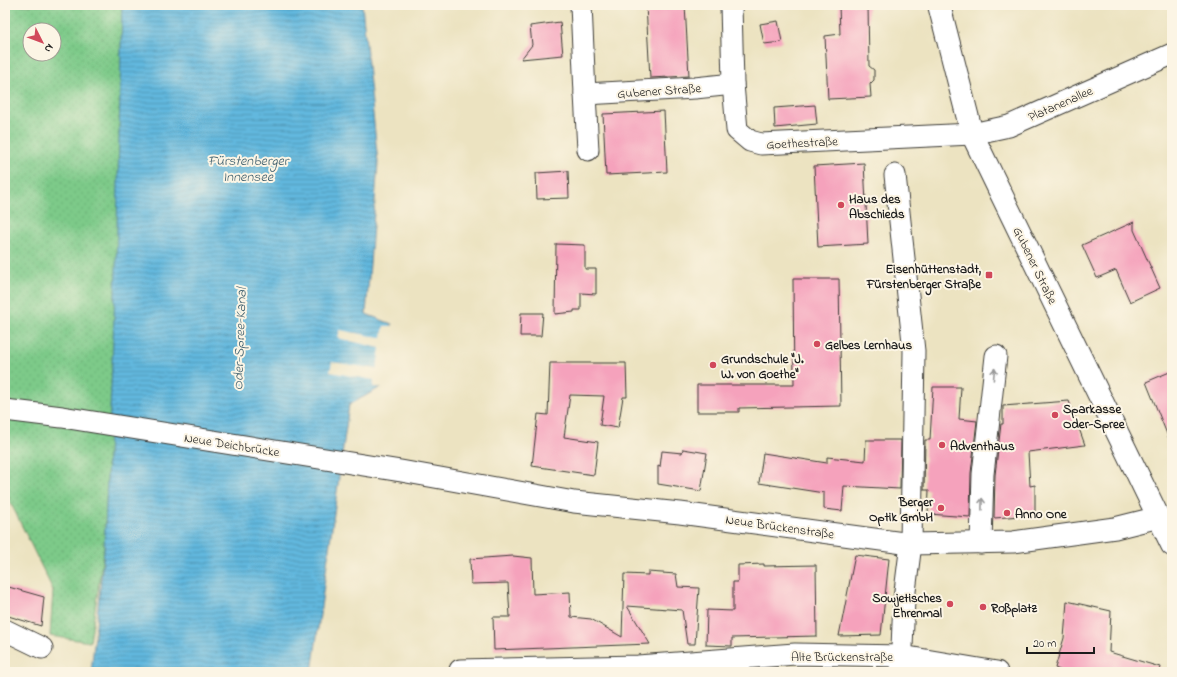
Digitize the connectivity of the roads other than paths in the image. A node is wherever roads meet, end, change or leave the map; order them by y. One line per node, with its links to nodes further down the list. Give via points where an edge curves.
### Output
1 (582, 5): 6 (street)
2 (731, 5): 5 (street, Goethestraße)
3 (939, 5): 7 (main road, Gubener Straße)
4 (1172, 54): 7 (street, Platanenallee, via 1009,126)
5 (733, 84): 6 (street, Gubener Straße); 7 (street, Goethestraße, via 737,130 750,141 761,144)
6 (585, 94): 8 (street)
7 (972, 134): 13 (main road, Gubener Straße)
8 (588, 150)
9 (895, 175): 15 (street, via 914,351)
10 (996, 356): 14 (street, one-way to 10, via 983,474)
11 (5, 410): 12 (street, Neue Deichbrücke)
12 (401, 470): 15 (street, Neue Brückenstraße, via 574,502 680,512)
13 (1159, 517): 14 (street, Neue Brückenstraße, via 1136,524 1093,531 1013,542); 16 (main road, Gubener Straße)
14 (981, 543): 15 (street, Neue Brückenstraße)
15 (911, 544): 19 (street, via 904,598)
16 (1172, 545)
17 (5, 630): 18 (street)
18 (42, 648)
19 (901, 664): 20 (street, Alte Brückenstraße, via 795,654); 22 (street, Alte Brückenstraße)
20 (635, 669): 21 (street, Alte Brückenstraße)
21 (460, 670)
22 (997, 672)

